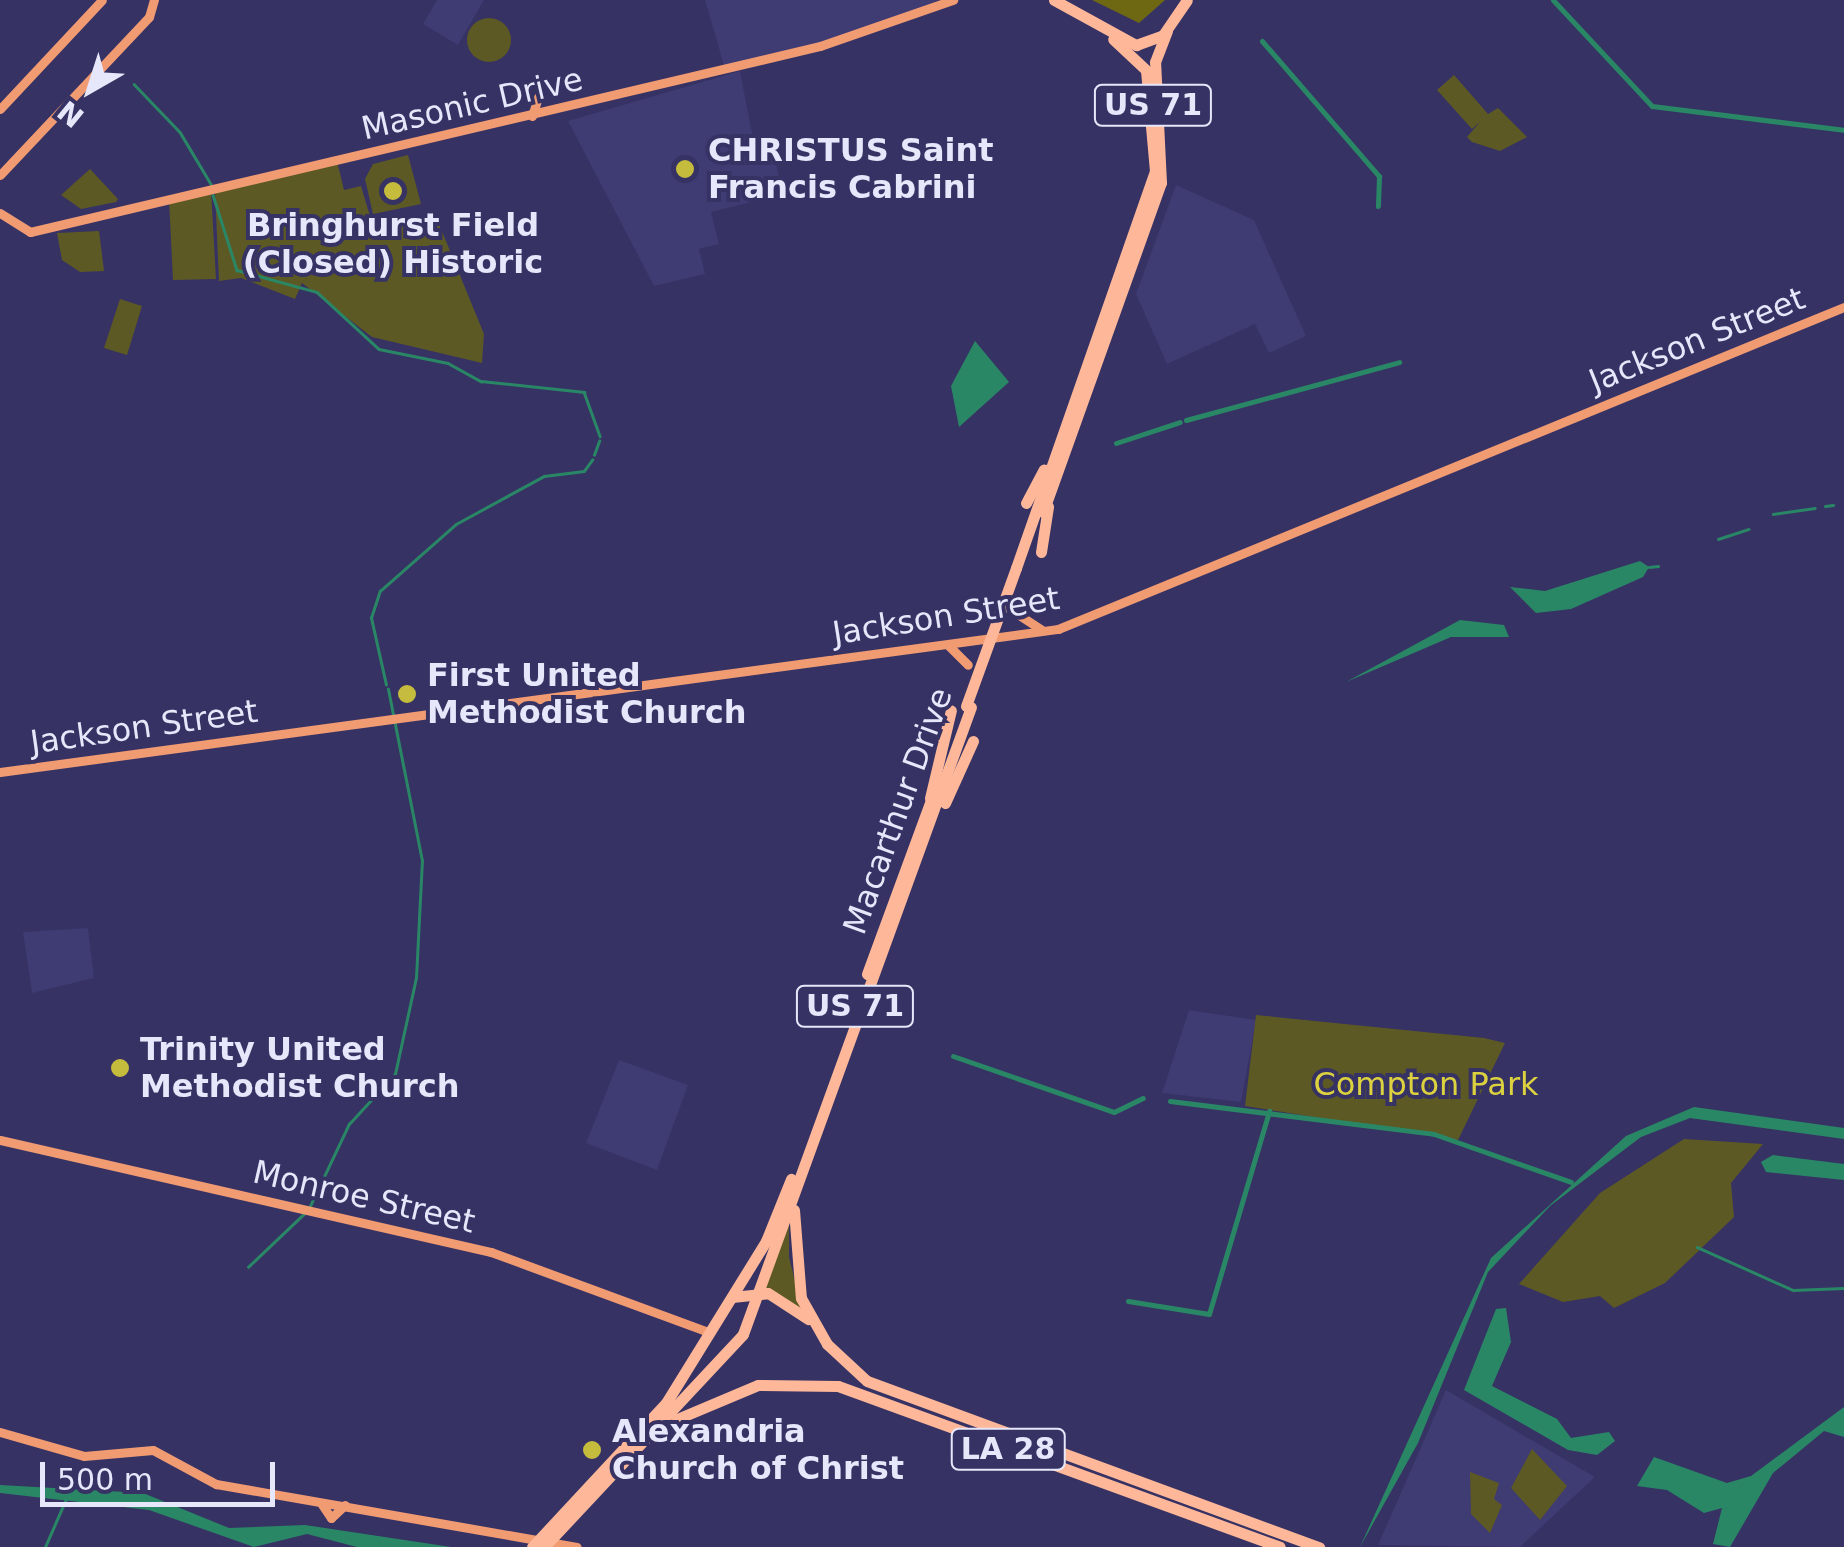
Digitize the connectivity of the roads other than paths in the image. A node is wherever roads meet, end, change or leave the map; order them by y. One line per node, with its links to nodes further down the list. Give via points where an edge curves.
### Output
1 (102, 0): 10 (main road)
2 (154, 0): 12 (main road, via 149,17)
3 (953, 0): 6 (main road, Masonic Drive)
4 (1054, 0): 8 (highway, US 71)
5 (1187, 0): 7 (highway, US 71)
6 (940, 3): 11 (main road, Masonic Drive, via 827,44)
7 (1167, 31): 8 (highway, via 1142,44); 16 (highway, Macarthur Drive / US 71, via 1155,62 1165,134 1159,188)
8 (1113, 39): 15 (highway, Macarthur Drive / US 71, via 1146,70 1155,171)
9 (538, 96): 11 (main road)
10 (0, 109)
11 (532, 116): 13 (main road, Masonic Drive, via 16,228)
12 (0, 175)
13 (0, 213)
14 (1844, 307): 21 (main road, Jackson Street)
15 (1064, 429): 17 (highway); 19 (highway, Macarthur Drive / US 71)
16 (1050, 496): 18 (highway); 19 (highway, Macarthur Drive / US 71)
17 (1026, 503)
18 (1040, 552)
19 (1019, 569): 24 (highway, Macarthur Drive / US 71, bridge)
20 (1019, 615): 21 (main road)
21 (1045, 630): 22 (main road, Jackson Street)
22 (946, 644): 23 (main road); 27 (main road, Jackson Street)
23 (968, 664)
24 (968, 707): 28 (highway, Macarthur Drive / US 71); 29 (highway, Macarthur Drive / US 71)
25 (951, 710): 28 (highway)
26 (973, 740): 29 (highway)
27 (0, 772)
28 (924, 818): 30 (highway, Macarthur Drive / US 71)
29 (922, 852): 30 (highway, Macarthur Drive / US 71)
30 (865, 990): 32 (highway, Macarthur Drive / US 71); 34 (highway, Macarthur Drive / US 71, via 773,1229)
31 (0, 1140): 36 (main road, Monroe Street, via 491,1252)
32 (800, 1176): 33 (highway, Macarthur Drive / US 71); 35 (highway, via 790,1246)
33 (760, 1290): 34 (highway); 35 (highway, LA 28); 38 (highway, Macarthur Drive / US 71, via 743,1334)
34 (730, 1299): 36 (highway, Macarthur Drive / US 71)
35 (814, 1326): 40 (highway, LA 28, via 857,1374)
36 (709, 1332): 37 (highway, Macarthur Drive / US 71)
37 (698, 1352): 38 (highway); 44 (highway, Macarthur Drive / US 71, via 653,1422)
38 (702, 1386): 39 (highway); 42 (highway, Macarthur Drive / US 71)
39 (732, 1392): 40 (highway, via 794,1382); 42 (highway)
40 (918, 1408): 43 (highway, LA 28); 43 (highway, LA 28, via 984,1427)
41 (0, 1432): 45 (main road, via 84,1456 153,1450 208,1482 319,1501 331,1518 345,1505)
42 (639, 1450): 44 (highway, Macarthur Drive / US 71)
43 (1041, 1454): 46 (highway, LA 28); 49 (highway, LA 28)
44 (585, 1500): 45 (highway, Macarthur Drive / US 71)
45 (546, 1541): 47 (highway, Macarthur Drive / US 71); 48 (main road)
46 (1305, 1544): 50 (highway, LA 28)
47 (532, 1547)
48 (577, 1547)
49 (1280, 1547)
50 (1319, 1547)

